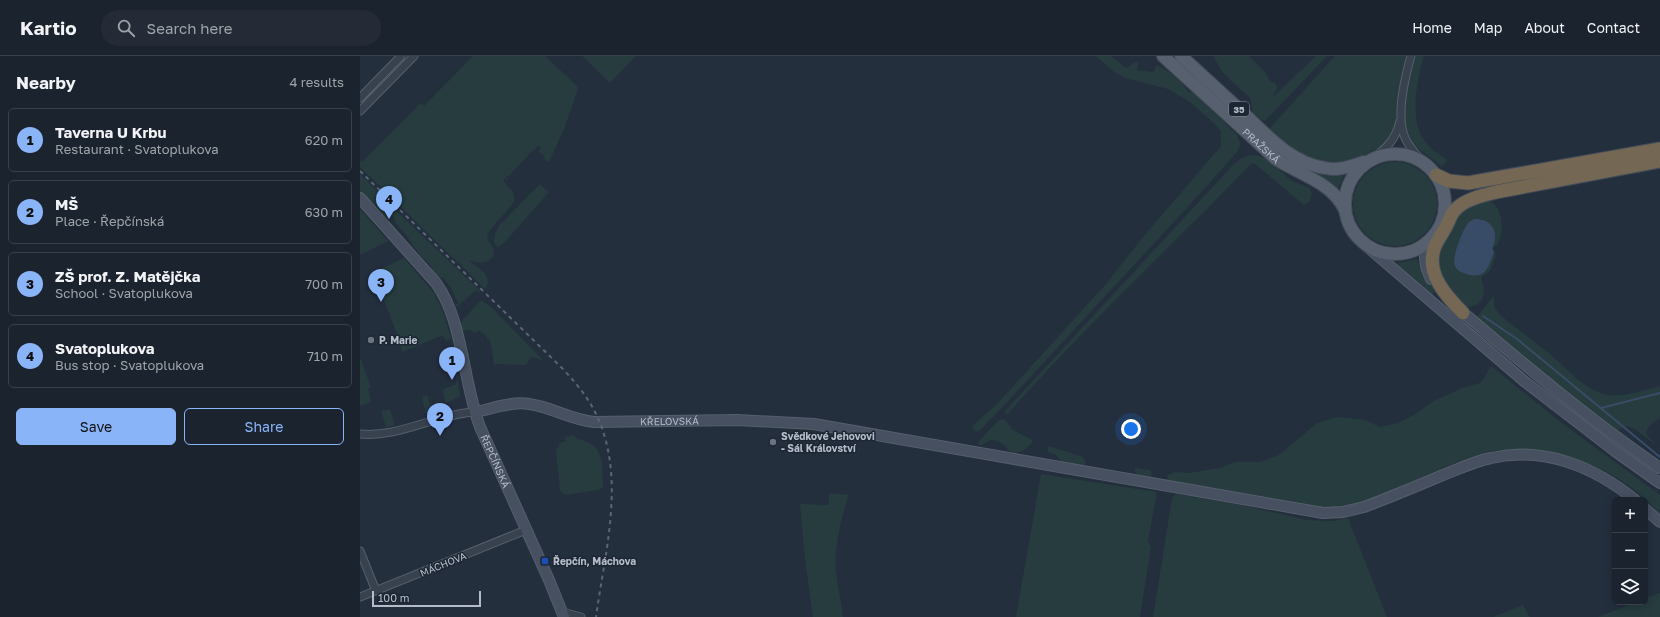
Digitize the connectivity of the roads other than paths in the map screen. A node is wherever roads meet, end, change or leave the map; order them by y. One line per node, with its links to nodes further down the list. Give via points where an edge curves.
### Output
1 (401, 56): 6 (street)
2 (414, 56): 7 (street)
3 (1163, 56): 18 (main road, PRAŽSKÁ / 35, via 1276,159 1328,188 1338,198)
4 (1181, 56): 12 (main road, PRAŽSKÁ / 35, via 1275,142 1298,159 1318,167 1337,169)
5 (1411, 56): 10 (street)
6 (389, 68): 7 (street); 8 (street)
7 (396, 74): 9 (street)
8 (360, 98)
9 (360, 111)
10 (1402, 115): 12 (street, via 1394,139); 14 (street, via 1406,140)
11 (1660, 149): 15 (highway, via 1468,183 1449,181)
12 (1372, 159): 14 (main road, via 1386,154 1400,154); 18 (main road, via 1360,168 1349,182 1345,196)
13 (1660, 161): 16 (highway)
14 (1423, 162): 15 (main road)
15 (1436, 175): 19 (main road, via 1444,192)
16 (1496, 192): 19 (highway, via 1454,201 1447,208); 22 (highway, via 1472,199 1457,207 1434,248 1432,262 1436,278)
17 (360, 198): 23 (main road, ŘEPČÍNSKÁ, via 442,293 454,324)
18 (1345, 211): 21 (main road, via 1350,228)
19 (1443, 218): 20 (main road)
20 (1431, 238): 21 (main road, via 1414,250 1397,254 1380,252); 22 (main road, via 1425,252 1425,264 1429,274 1439,292)
21 (1363, 243): 26 (main road, via 1524,381)
22 (1463, 313): 25 (main road, via 1572,403)
23 (475, 412): 24 (street, via 445,416 393,432); 27 (main road, KŘELOVSKÁ, via 523,403 594,422 755,420 810,424 1321,513 1340,513 1358,509 1477,462 1510,455 1542,456 1578,465 1606,478); 30 (main road, ŘEPČÍNSKÁ)
24 (360, 434)
25 (1660, 468)
26 (1660, 483)
27 (1631, 497)
28 (1648, 512): 29 (main road)
29 (1660, 522)
30 (524, 531): 32 (street, MÁCHOVA); 34 (main road, ŘEPČÍNSKÁ, via 549,580)
31 (360, 551): 32 (street)
32 (376, 591): 33 (street, MÁCHOVA)
33 (360, 597)
34 (563, 615): 35 (street)
35 (581, 617)

